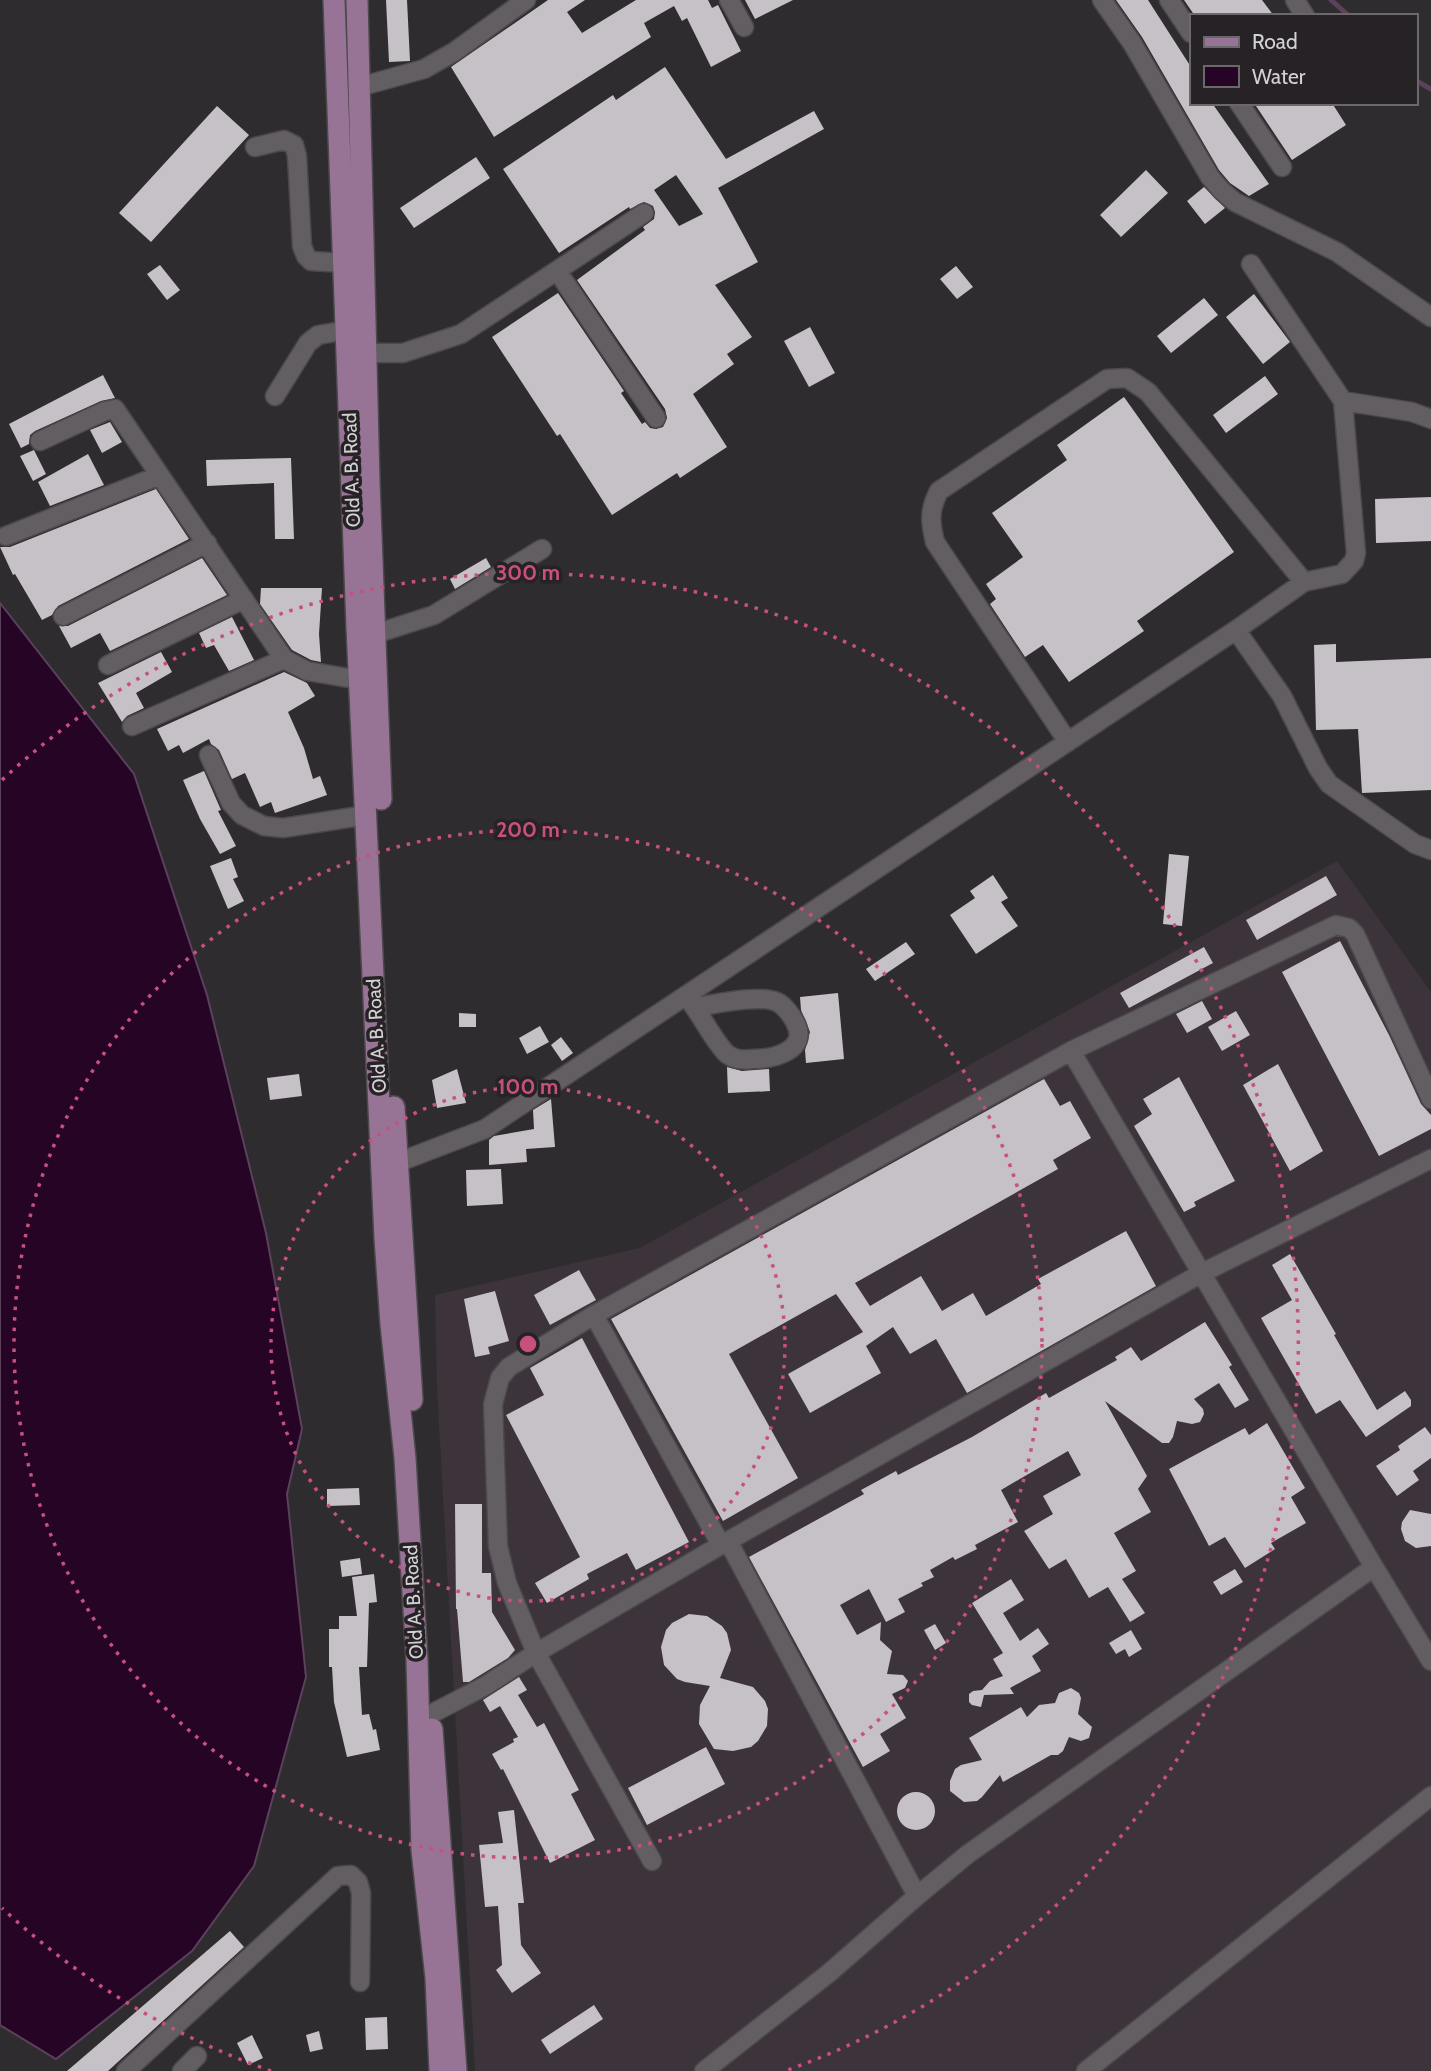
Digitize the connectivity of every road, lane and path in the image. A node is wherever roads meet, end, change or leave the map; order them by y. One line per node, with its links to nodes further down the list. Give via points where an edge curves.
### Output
1 (334, 0): 14 (main road, Old A. B. Road)
2 (357, 0): 9 (main road, Old A. B. Road)
3 (526, 0): 9 (street, via 424,69)
4 (729, 0): 7 (street)
5 (1102, 0): 17 (street, via 1222,191 1235,202 1337,252)
6 (1169, 0): 8 (street)
7 (744, 27)
8 (1190, 32)
9 (359, 87): 19 (main road, Old A. B. Road)
10 (1240, 105): 12 (street)
11 (255, 147): 14 (street, via 284,140 294,145 306,256 312,261)
12 (1282, 167)
13 (644, 213): 16 (street)
14 (345, 263): 18 (main road, Old A. B. Road)
15 (1251, 264): 21 (street)
16 (558, 272): 19 (street, via 461,334 402,353); 22 (street)
17 (1431, 317)
18 (347, 330): 20 (street, via 318,335 308,343); 36 (main road, Old A. B. Road)
19 (366, 352): 33 (main road, Old A. B. Road)
20 (275, 396)
21 (1343, 401): 23 (street); 29 (street, via 1356,553 1342,574)
22 (656, 418)
23 (1431, 419)
24 (40, 441): 25 (street, via 114,410)
25 (158, 476): 26 (street); 27 (street)
26 (6, 536)
27 (207, 543): 30 (street); 31 (street)
28 (542, 549): 33 (street, via 434,615)
29 (1304, 582): 32 (street); 38 (street, via 1148,392 1127,378 1107,379 939,491 930,513 935,542)
30 (244, 599): 34 (street); 35 (street)
31 (63, 616)
32 (1236, 630): 38 (street); 41 (street, via 1282,696 1329,784 1415,844)
33 (375, 634): 46 (main road, Old A. B. Road)
34 (284, 659): 36 (street, via 307,671); 37 (street)
35 (108, 665)
36 (360, 680): 40 (main road, Old A. B. Road)
37 (132, 726)
38 (1068, 741): 42 (street)
39 (209, 755): 40 (street, via 231,803 242,815 264,826 283,828)
40 (367, 815): 46 (main road, Old A. B. Road)
41 (1431, 850)
42 (691, 1002): 42 (street, via 726,1053 736,1059 779,1056 799,1039 792,1016 777,1002); 46 (street, via 485,1129)
43 (1071, 1051): 44 (street, via 1336,925 1355,934); 47 (street); 48 (street)
44 (1431, 1099)
45 (1431, 1158): 47 (street)
46 (390, 1166): 53 (main road, Old A. B. Road); 62 (main road, Old A. B. Road, via 391,1324 405,1458 422,1850 436,1978)
47 (1200, 1274): 49 (street); 50 (street)
48 (594, 1315): 49 (street); 51 (street, via 509,1367 500,1378 494,1404 498,1546 507,1583)
49 (724, 1543): 51 (street); 56 (street)
50 (1374, 1567): 52 (street); 56 (street, via 968,1854)
51 (536, 1653): 53 (street); 55 (street)
52 (1431, 1661)
53 (431, 1714): 63 (main road, Old A. B. Road)
54 (1431, 1796): 59 (street)
55 (652, 1861)
56 (916, 1896): 64 (street, via 829,1973)
57 (360, 1982): 60 (street, via 361,1893 351,1875 338,1876)
58 (197, 2056): 61 (street)
59 (1090, 2070)
60 (126, 2071)
61 (182, 2071)
62 (440, 2071)
63 (456, 2071)
64 (704, 2071)

